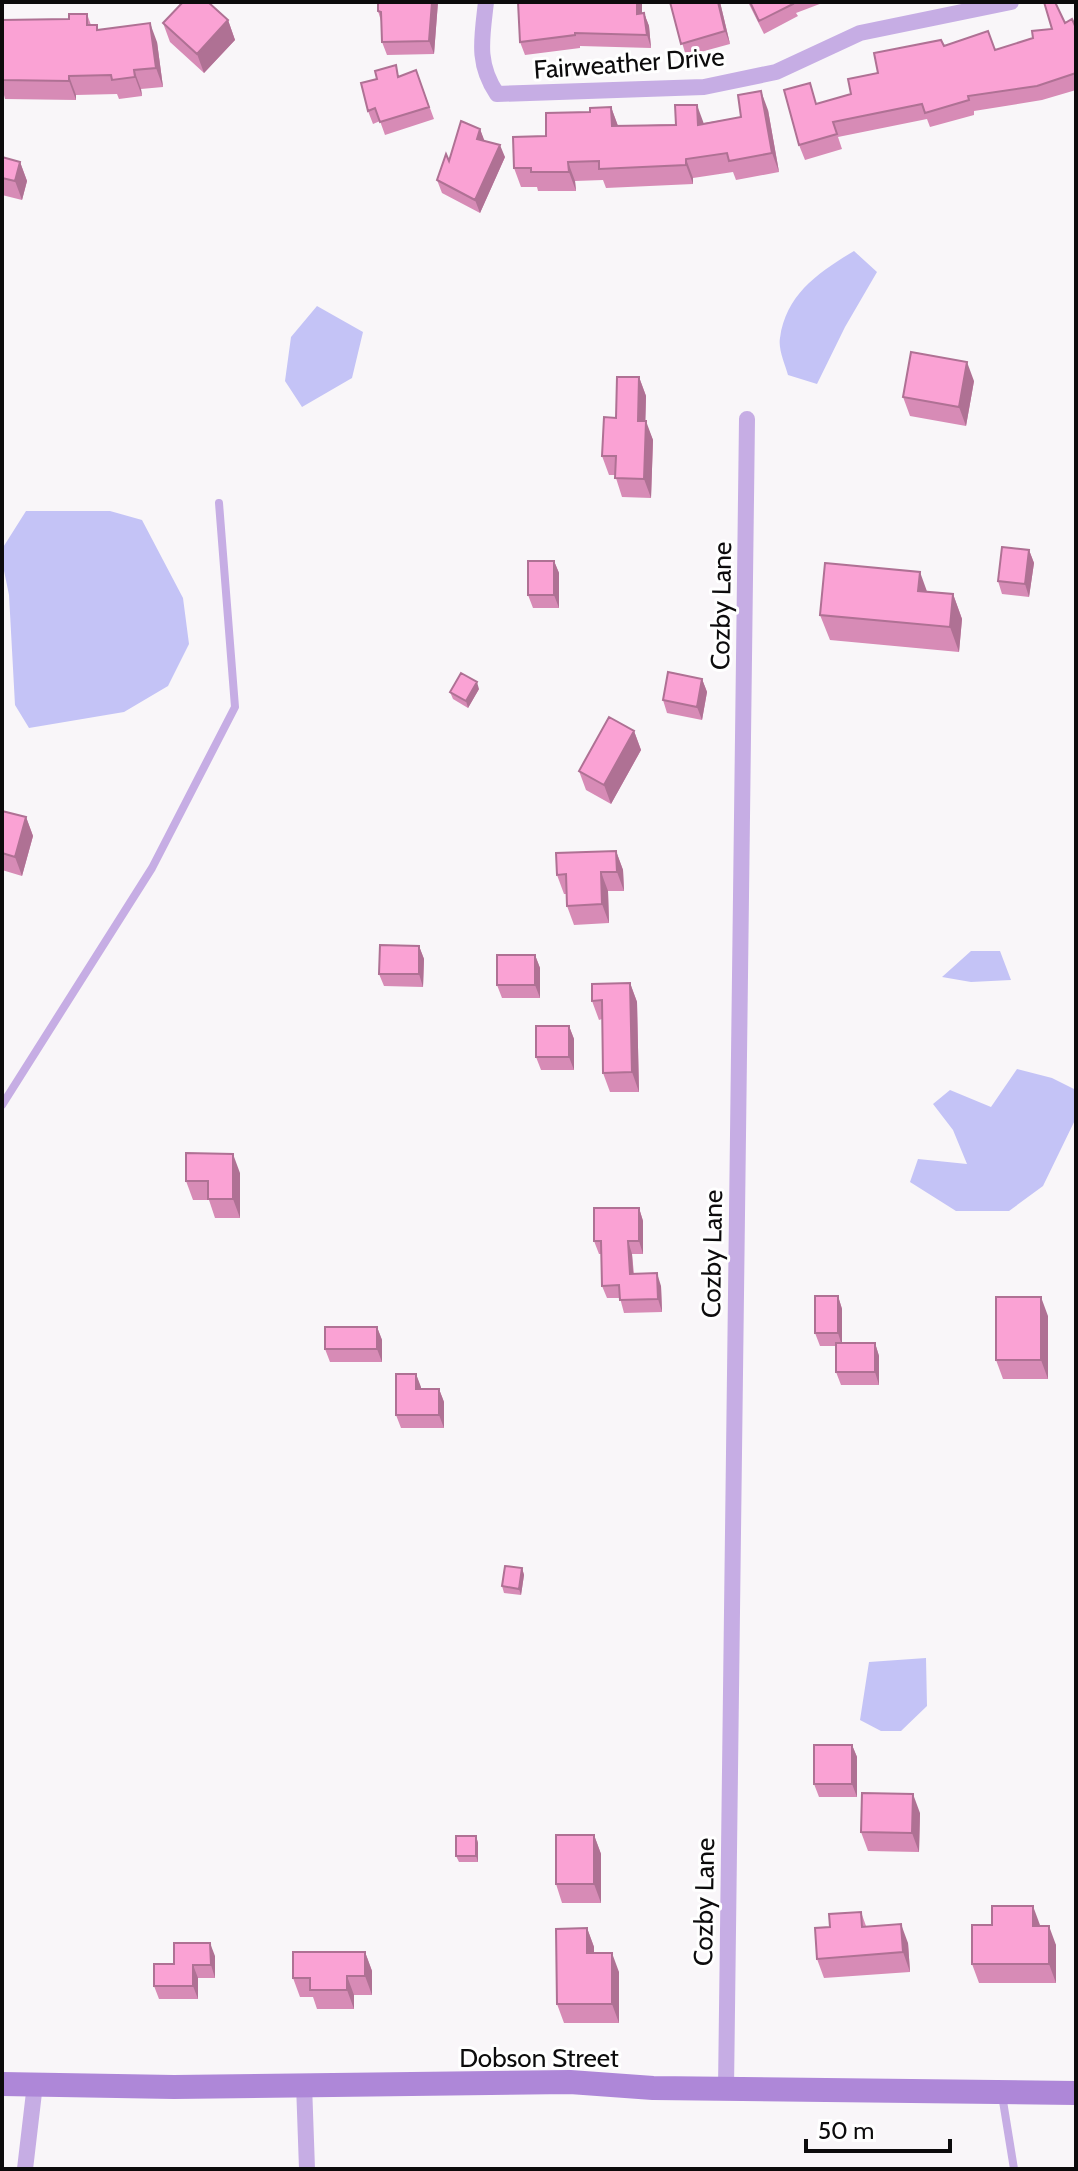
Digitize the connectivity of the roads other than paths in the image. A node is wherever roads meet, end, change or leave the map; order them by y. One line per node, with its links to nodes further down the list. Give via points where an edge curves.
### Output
1 (486, 2): 2 (street, Fairweather Drive, via 481,48 486,77 497,94 704,87 776,72 860,33)
2 (1011, 2)
3 (747, 419): 9 (street, Cozby Lane)
4 (219, 503): 5 (lane, via 235,707 152,868)
5 (2, 1105)
6 (2, 2084): 7 (street, Dobson Street)
7 (35, 2084): 8 (street, Dobson Street); 12 (street)
8 (304, 2084): 9 (street, Dobson Street, via 570,2082); 13 (street)
9 (726, 2089): 10 (street, Dobson Street)
10 (1002, 2092): 11 (street, Dobson Street); 14 (lane)
11 (1076, 2093)
12 (25, 2169)
13 (307, 2169)
14 (1014, 2169)

